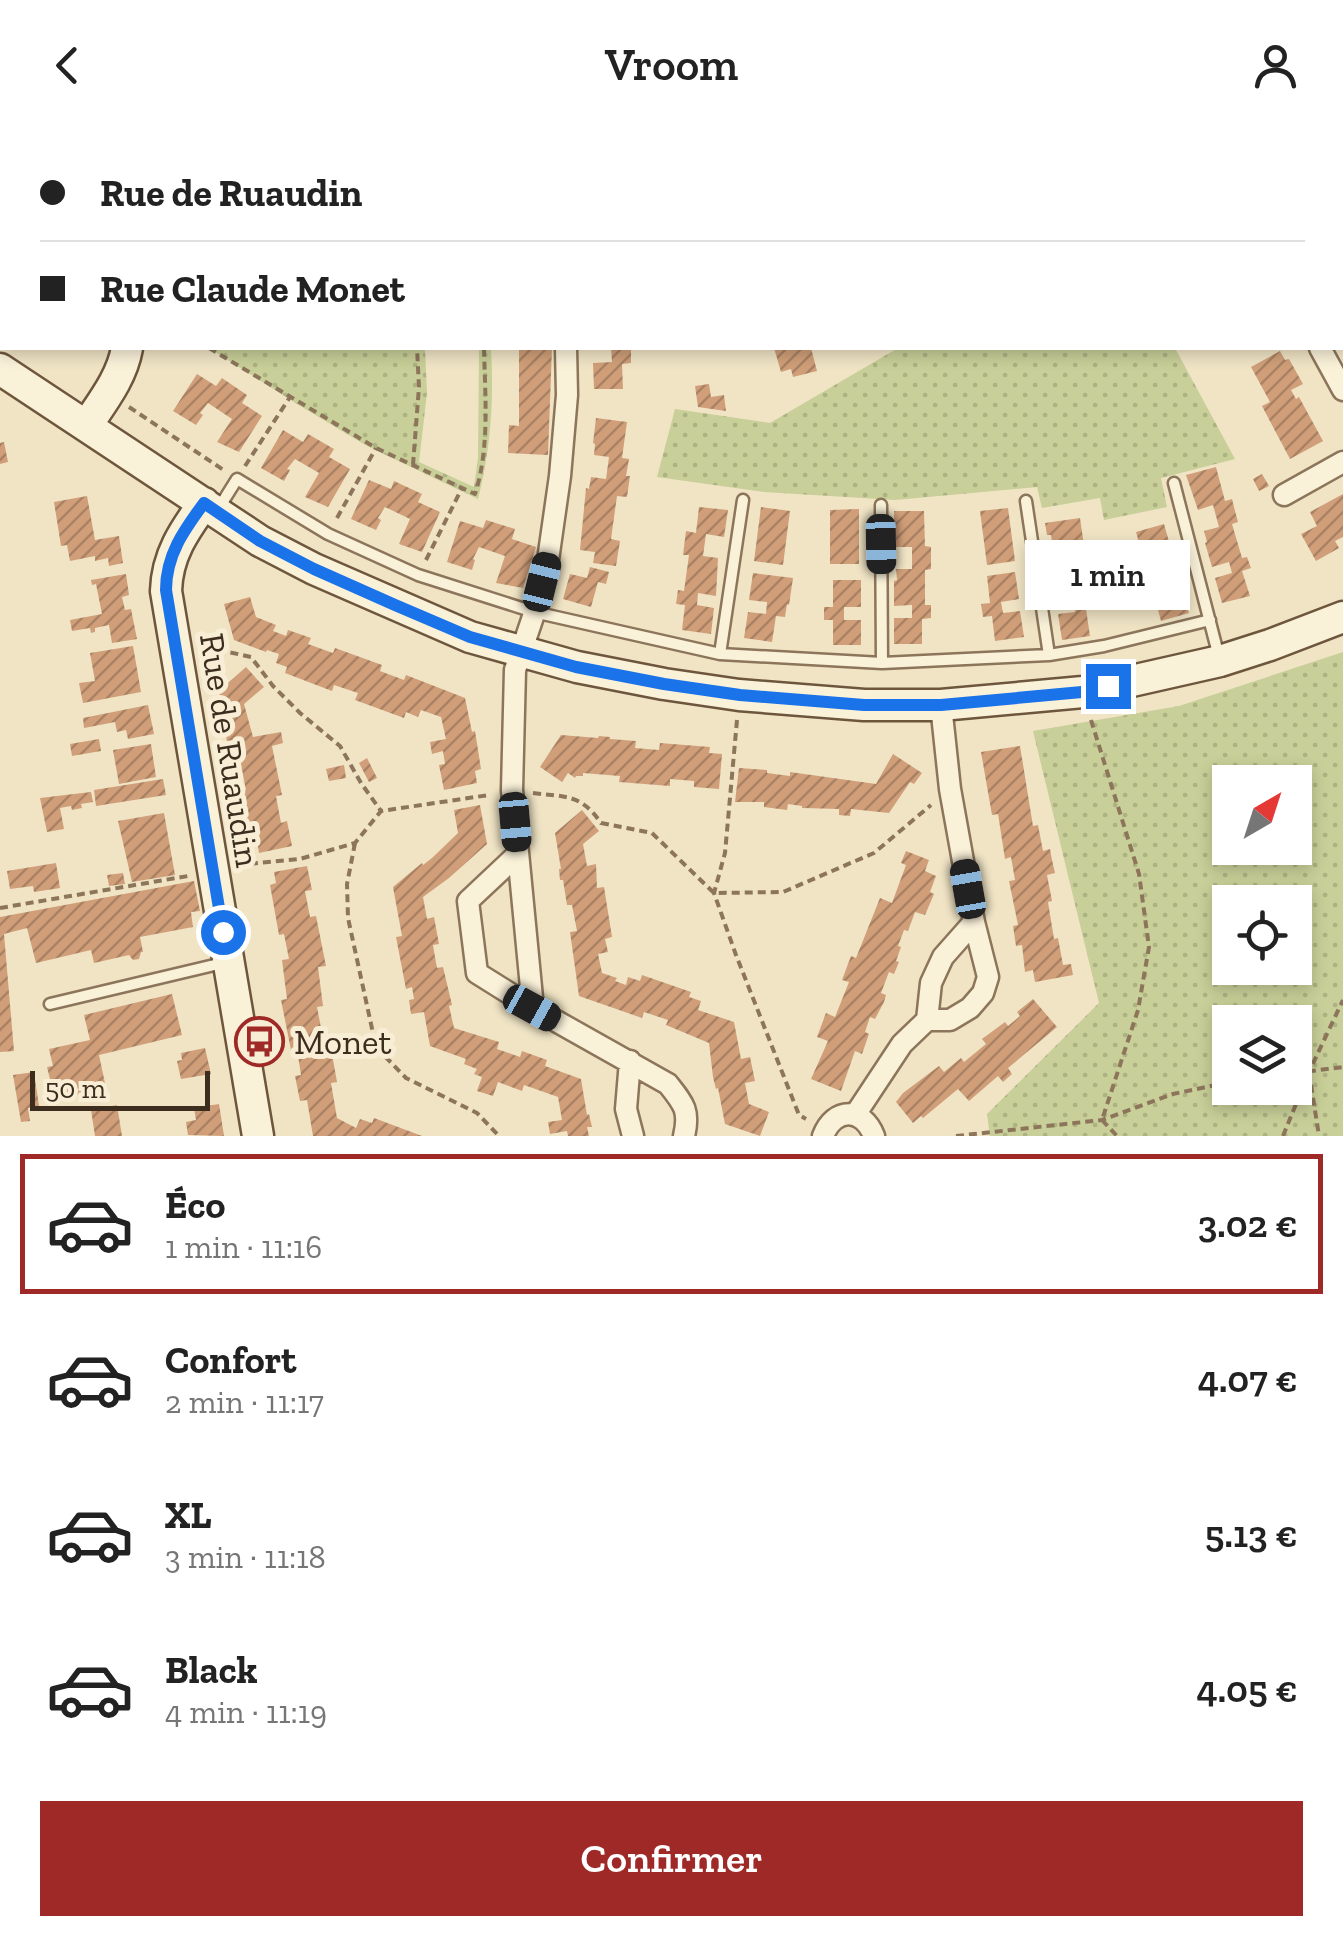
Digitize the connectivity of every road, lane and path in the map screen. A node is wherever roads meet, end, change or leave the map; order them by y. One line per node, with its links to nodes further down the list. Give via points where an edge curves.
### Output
1 (127, 350): 9 (street)
2 (212, 350): 10 (path)
3 (417, 350): 14 (path)
4 (484, 350): 17 (path, via 481,476 475,494)
5 (566, 350): 25 (street, via 560,476)
6 (1321, 350): 8 (street)
7 (0, 369): 11 (street)
8 (1341, 383)
9 (108, 393): 11 (street); 15 (path)
10 (290, 396): 12 (path); 15 (path)
11 (87, 426): 22 (street)
12 (376, 448): 14 (path); 23 (path)
13 (1343, 462): 18 (street)
14 (413, 465): 17 (path)
15 (237, 479): 22 (lane); 23 (lane)
16 (1174, 483): 27 (lane)
17 (462, 488): 24 (path)
18 (1284, 496)
19 (743, 500): 29 (lane)
20 (1026, 501): 30 (lane)
21 (881, 505): 33 (lane)
22 (210, 507): 28 (street, via 314,569 470,637); 31 (street, Rue de Ruaudin, via 179,538 166,573)
23 (328, 534): 24 (lane)
24 (418, 576): 25 (lane)
25 (534, 612): 28 (street); 29 (lane)
26 (1343, 616): 32 (street)
27 (1210, 620): 30 (lane); 32 (lane)
28 (521, 652): 35 (street); 37 (street)
29 (720, 654): 33 (lane)
30 (1050, 655): 33 (lane)
31 (178, 661): 39 (path, via 224,651 251,657 340,746); 42 (street, Rue de Ruaudin)
32 (1220, 662): 34 (street)
33 (882, 663)
34 (1082, 692): 36 (street); 59 (path, via 1139,874 1149,948 1138,1010)
35 (740, 695): 36 (street); 43 (path, via 725,852)
36 (941, 705): 38 (street)
37 (512, 790): 39 (path); 41 (street); 43 (path, via 568,797 590,806 601,823 652,833)
38 (950, 790): 43 (path, via 874,854 782,892); 45 (street)
39 (381, 812): 40 (path)
40 (356, 842): 42 (path, via 300,859); 62 (path, via 348,918 376,1047 406,1078 476,1113)
41 (518, 854): 49 (street); 49 (street, via 468,901 476,973)
42 (212, 869): 44 (path); 46 (street, Rue de Ruaudin)
43 (714, 893): 60 (path, via 799,1115)
44 (0, 908)
45 (974, 922): 50 (street, via 943,956); 50 (street, via 988,977 982,993 950,1020)
46 (228, 962): 48 (lane); 61 (street, Rue de Ruaudin)
47 (1343, 1000): 52 (path)
48 (50, 1004)
49 (532, 1008): 51 (street)
50 (927, 1020): 58 (street, via 902,1044)
51 (630, 1061): 63 (street, via 626,1109); 64 (street, via 681,1100 688,1117)
52 (1312, 1066)
53 (1343, 1068): 54 (path)
54 (1312, 1072)
55 (1212, 1086): 59 (path)
56 (1312, 1089): 69 (path)
57 (1296, 1105): 68 (path)
58 (855, 1115): 60 (street, via 836,1117); 65 (street)
59 (1102, 1120): 66 (path); 67 (path)
60 (823, 1133)
61 (258, 1136)
62 (499, 1136)
63 (633, 1136)
64 (684, 1136)
65 (874, 1136)
66 (956, 1136)
67 (1116, 1136)
68 (1283, 1136)
69 (1320, 1136)

